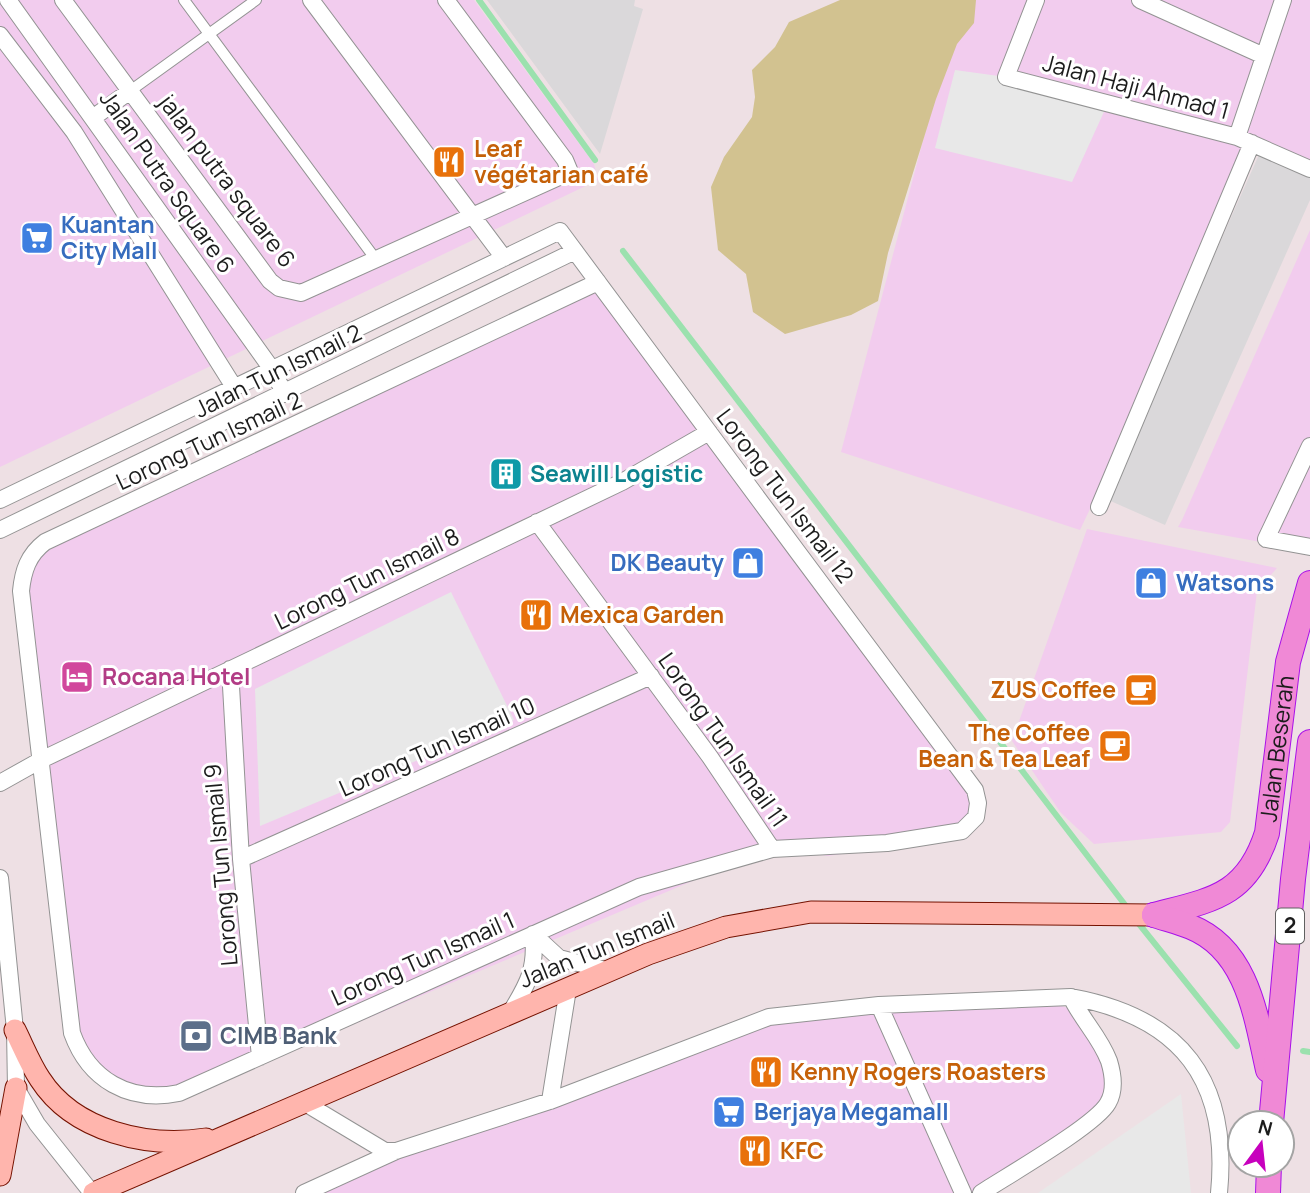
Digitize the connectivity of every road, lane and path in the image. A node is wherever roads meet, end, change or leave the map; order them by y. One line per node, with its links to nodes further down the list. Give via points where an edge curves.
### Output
1 (8, 0): 14 (street, Jalan Putra Square 6)
2 (63, 0): 13 (street, jalan putra square 6)
3 (184, 0): 10 (street)
4 (256, 0): 10 (street)
5 (311, 0): 17 (street)
6 (446, 0): 17 (street, jalan putra square 6, via 570,168 566,175)
7 (1036, 0): 15 (street, Jalan Haji Ahmad 1, via 1006,78)
8 (1140, 0): 12 (street)
9 (1283, 0): 12 (street, Jalan Haji Ahmad 1)
10 (209, 34): 13 (street); 21 (street)
11 (0, 35): 24 (street, Jalan Putra Square 6, via 74,132)
12 (1264, 56): 15 (street, Jalan Haji Ahmad 1)
13 (130, 91): 14 (street); 21 (street, jalan putra square 6, via 279,288 301,293 312,290)
14 (94, 117): 23 (street, Jalan Putra Square 6)
15 (1244, 140): 16 (street); 29 (street)
16 (1310, 169)
17 (472, 217): 20 (street); 21 (street, jalan putra square 6)
18 (559, 231): 19 (street, Lorong Tun Ismail 12); 20 (street, Jalan Tun Ismail 2)
19 (575, 251): 22 (street, Lorong Tun Ismail 12); 25 (street, Jalan Tun Ismail 2)
20 (504, 258): 23 (street, Jalan Tun Ismail 2)
21 (377, 261)
22 (598, 282): 26 (street, Lorong Tun Ismail 12); 37 (street, Lorong Tun Ismail 2, via 35,550 23,570 21,592)
23 (271, 368): 24 (street, Jalan Tun Ismail 2); 25 (street, Jalan Putra Square 6)
24 (234, 387): 28 (street, Jalan Tun Ismail 2)
25 (285, 394): 31 (street, Jalan Tun Ismail 2)
26 (709, 432): 30 (street, Lorong Tun Ismail 8, via 622,482); 39 (street, Lorong Tun Ismail 12)
27 (1310, 446): 32 (street, via 1266,539)
28 (0, 500)
29 (1099, 507)
30 (537, 522): 34 (street, Lorong Tun Ismail 8); 35 (street, Lorong Tun Ismail 11)
31 (2, 531)
32 (1310, 547)
33 (1310, 583): 43 (highway, Jalan Beserah, via 1288,662 1261,854 1247,878 1227,892)
34 (230, 670): 37 (street, Lorong Tun Ismail 8); 41 (street, Lorong Tun Ismail 9)
35 (651, 676): 40 (street, Lorong Tun Ismail 11); 41 (street, Lorong Tun Ismail 10)
36 (1310, 742): 52 (highway, Jalan Beserah / 2)
37 (41, 760): 38 (street, Lorong Tun Ismail 8); 51 (street, Lorong Tun Ismail 1, via 72,1033 81,1056 100,1077 117,1087 166,1096)
38 (0, 783)
39 (975, 790): 40 (street, Lorong Tun Ismail 1, via 976,817 962,831 887,844)
40 (772, 849): 44 (street, Lorong Tun Ismail 1, via 639,887)
41 (241, 859): 51 (street, Lorong Tun Ismail 9)
42 (0, 878): 50 (street)
43 (1148, 915): 45 (main road, Jalan Tun Ismail, via 811,912 726,928); 52 (highway, 2, via 1193,927 1225,949 1244,978)
44 (533, 934): 45 (street, via 559,958); 49 (street, via 536,959); 51 (street, Lorong Tun Ismail 1)
45 (609, 971): 46 (main road, Jalan Tun Ismail)
46 (568, 989): 49 (main road, Jalan Tun Ismail); 54 (street)
47 (1071, 997): 48 (street); 64 (street, via 1109,1062 1113,1082 1107,1105); 65 (street, via 1123,1009 1153,1024 1189,1057 1211,1092 1218,1135)
48 (879, 1005): 54 (street, via 769,1017); 63 (street)
49 (509, 1015): 55 (main road, Jalan Tun Ismail)
50 (15, 1030): 53 (street); 57 (main road, via 41,1080 97,1126 145,1140)
51 (260, 1058)
52 (1272, 1086): 56 (highway, Jalan Beserah / 2)
53 (16, 1088): 59 (main road); 61 (street, via 37,1124)
54 (550, 1101): 58 (street)
55 (305, 1103): 57 (main road, Jalan Tun Ismail); 58 (street, via 384,1151)
56 (1271, 1109)
57 (229, 1136): 60 (main road, Jalan Tun Ismail)
58 (397, 1151): 62 (street)
59 (0, 1175)
60 (126, 1187): 61 (main road, Jalan Tun Ismail)
61 (93, 1193)
62 (304, 1193)
63 (963, 1193)
64 (981, 1193)
65 (1219, 1193)

